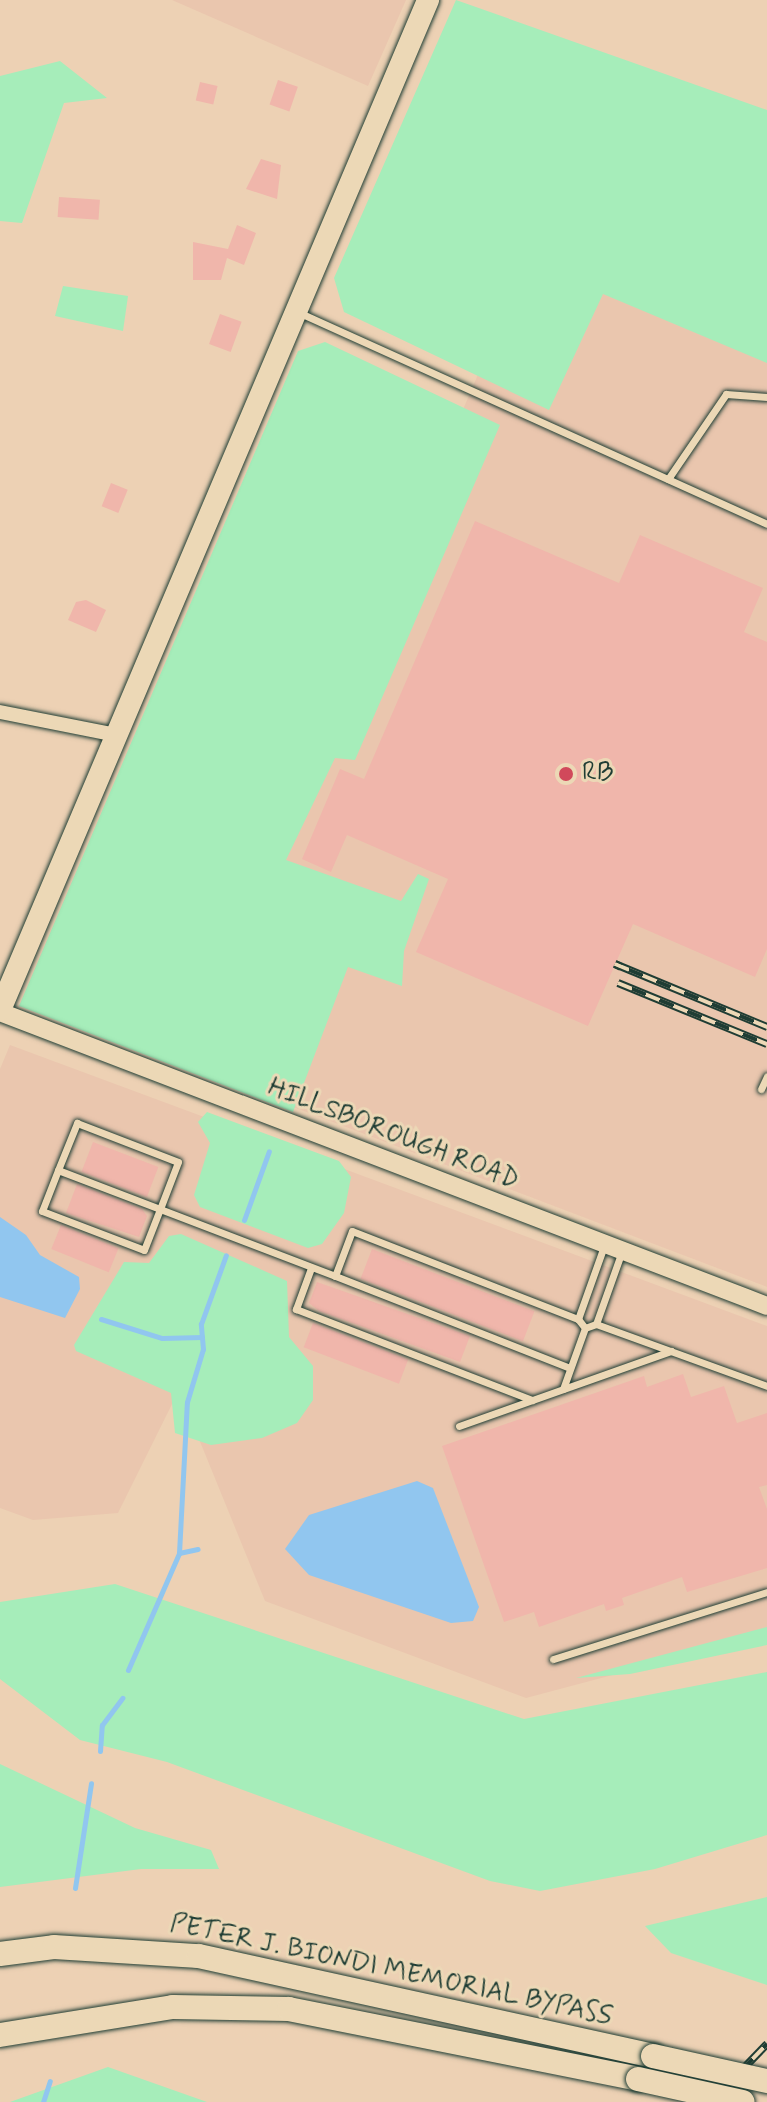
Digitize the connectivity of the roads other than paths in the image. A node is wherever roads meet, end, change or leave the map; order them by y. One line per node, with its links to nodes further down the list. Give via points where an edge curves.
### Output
1 (428, 0): 2 (main road)
2 (294, 310): 4 (lane); 7 (main road)
3 (767, 397): 4 (lane, via 726,394)
4 (668, 479): 5 (lane)
5 (767, 524)
6 (0, 712): 7 (street)
7 (116, 735): 8 (main road)
8 (0, 1011): 13 (street, HILLSBOROUGH ROAD)
9 (767, 1076): 10 (lane)
10 (761, 1089)
11 (58, 1170): 12 (lane); 12 (lane, via 42,1211 144,1250); 12 (lane, via 77,1123 135,1145 178,1162)
12 (160, 1209): 14 (lane)
13 (614, 1248): 16 (street, HILLSBOROUGH ROAD); 17 (lane); 18 (lane)
14 (311, 1268): 15 (lane); 24 (lane, via 296,1309)
15 (335, 1276): 17 (lane, via 352,1231); 21 (lane)
16 (767, 1306)
17 (578, 1319): 19 (lane)
18 (596, 1324): 19 (lane); 20 (lane)
19 (585, 1328): 21 (lane)
20 (671, 1351): 22 (lane); 23 (lane)
21 (570, 1368): 23 (lane)
22 (767, 1386)
23 (563, 1389): 24 (lane)
24 (532, 1400): 25 (lane)
25 (459, 1426)
26 (767, 1592): 27 (lane)
27 (553, 1659)
28 (8, 1950): 30 (highway, PETER J. BIONDI MEMORIAL BYPASS, bridge, via 149,1948 199,1956)
29 (0, 2035): 31 (highway, PETER J. BIONDI MEMORIAL BYPASS, bridge, via 173,2007 289,2009)
30 (767, 2081)
31 (743, 2102)

